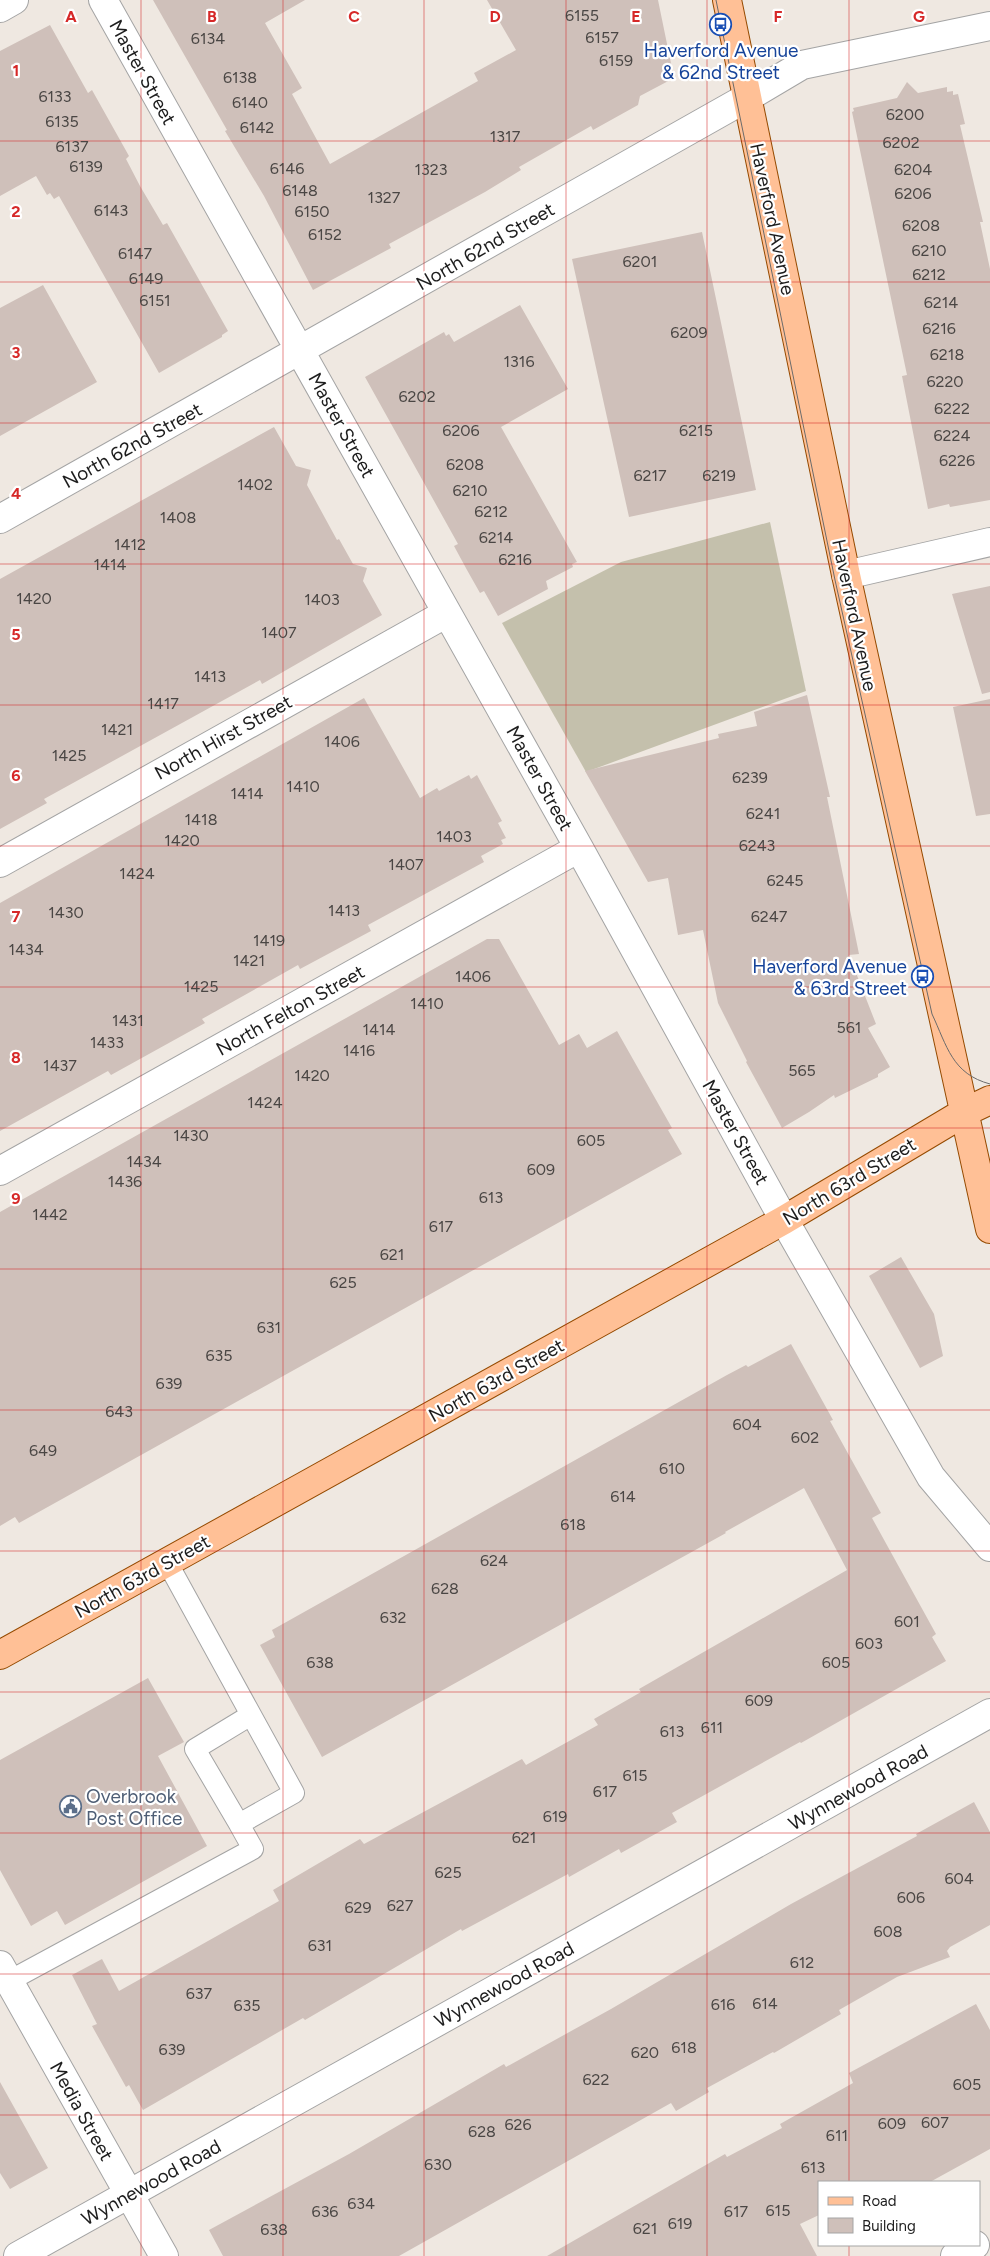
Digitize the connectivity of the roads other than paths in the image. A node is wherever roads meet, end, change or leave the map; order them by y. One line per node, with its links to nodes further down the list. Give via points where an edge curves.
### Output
1 (14, 0): 4 (street)
2 (103, 0): 7 (street, Master Street)
3 (727, 0): 6 (main road, Haverford Avenue)
4 (0, 8)
5 (990, 26): 6 (street, North 62nd Street, via 802,65)
6 (748, 98): 7 (street, North 62nd Street); 10 (main road, Haverford Avenue)
7 (300, 351): 8 (street, North 62nd Street); 11 (street, Master Street)
8 (0, 519)
9 (990, 542): 10 (street)
10 (846, 575): 15 (main road, Haverford Avenue)
11 (447, 612): 12 (street, Master Street); 13 (street, North Hirst Street)
12 (579, 848): 16 (street, North Felton Street); 17 (street, Master Street)
13 (0, 862)
14 (990, 1100): 15 (main road, North 63rd Street)
15 (965, 1112): 17 (main road, North 63rd Street); 18 (main road, Haverford Avenue)
16 (0, 1171)
17 (784, 1220): 19 (street, Master Street, via 931,1477); 20 (main road, North 63rd Street)
18 (990, 1229)
19 (990, 1547)
20 (167, 1562): 21 (main road, North 63rd Street); 23 (lane)
21 (0, 1655)
22 (990, 1713): 26 (street, Wynnewood Road)
23 (251, 1715): 24 (lane, via 294,1793); 24 (lane, via 195,1749)
24 (239, 1824): 25 (lane, via 253,1849)
25 (4, 1973): 26 (street, Media Street)
26 (128, 2194): 28 (street, Wynnewood Road); 29 (street, Media Street)
27 (973, 2246): 30 (street)
28 (18, 2256)
29 (164, 2256)
30 (955, 2256)

